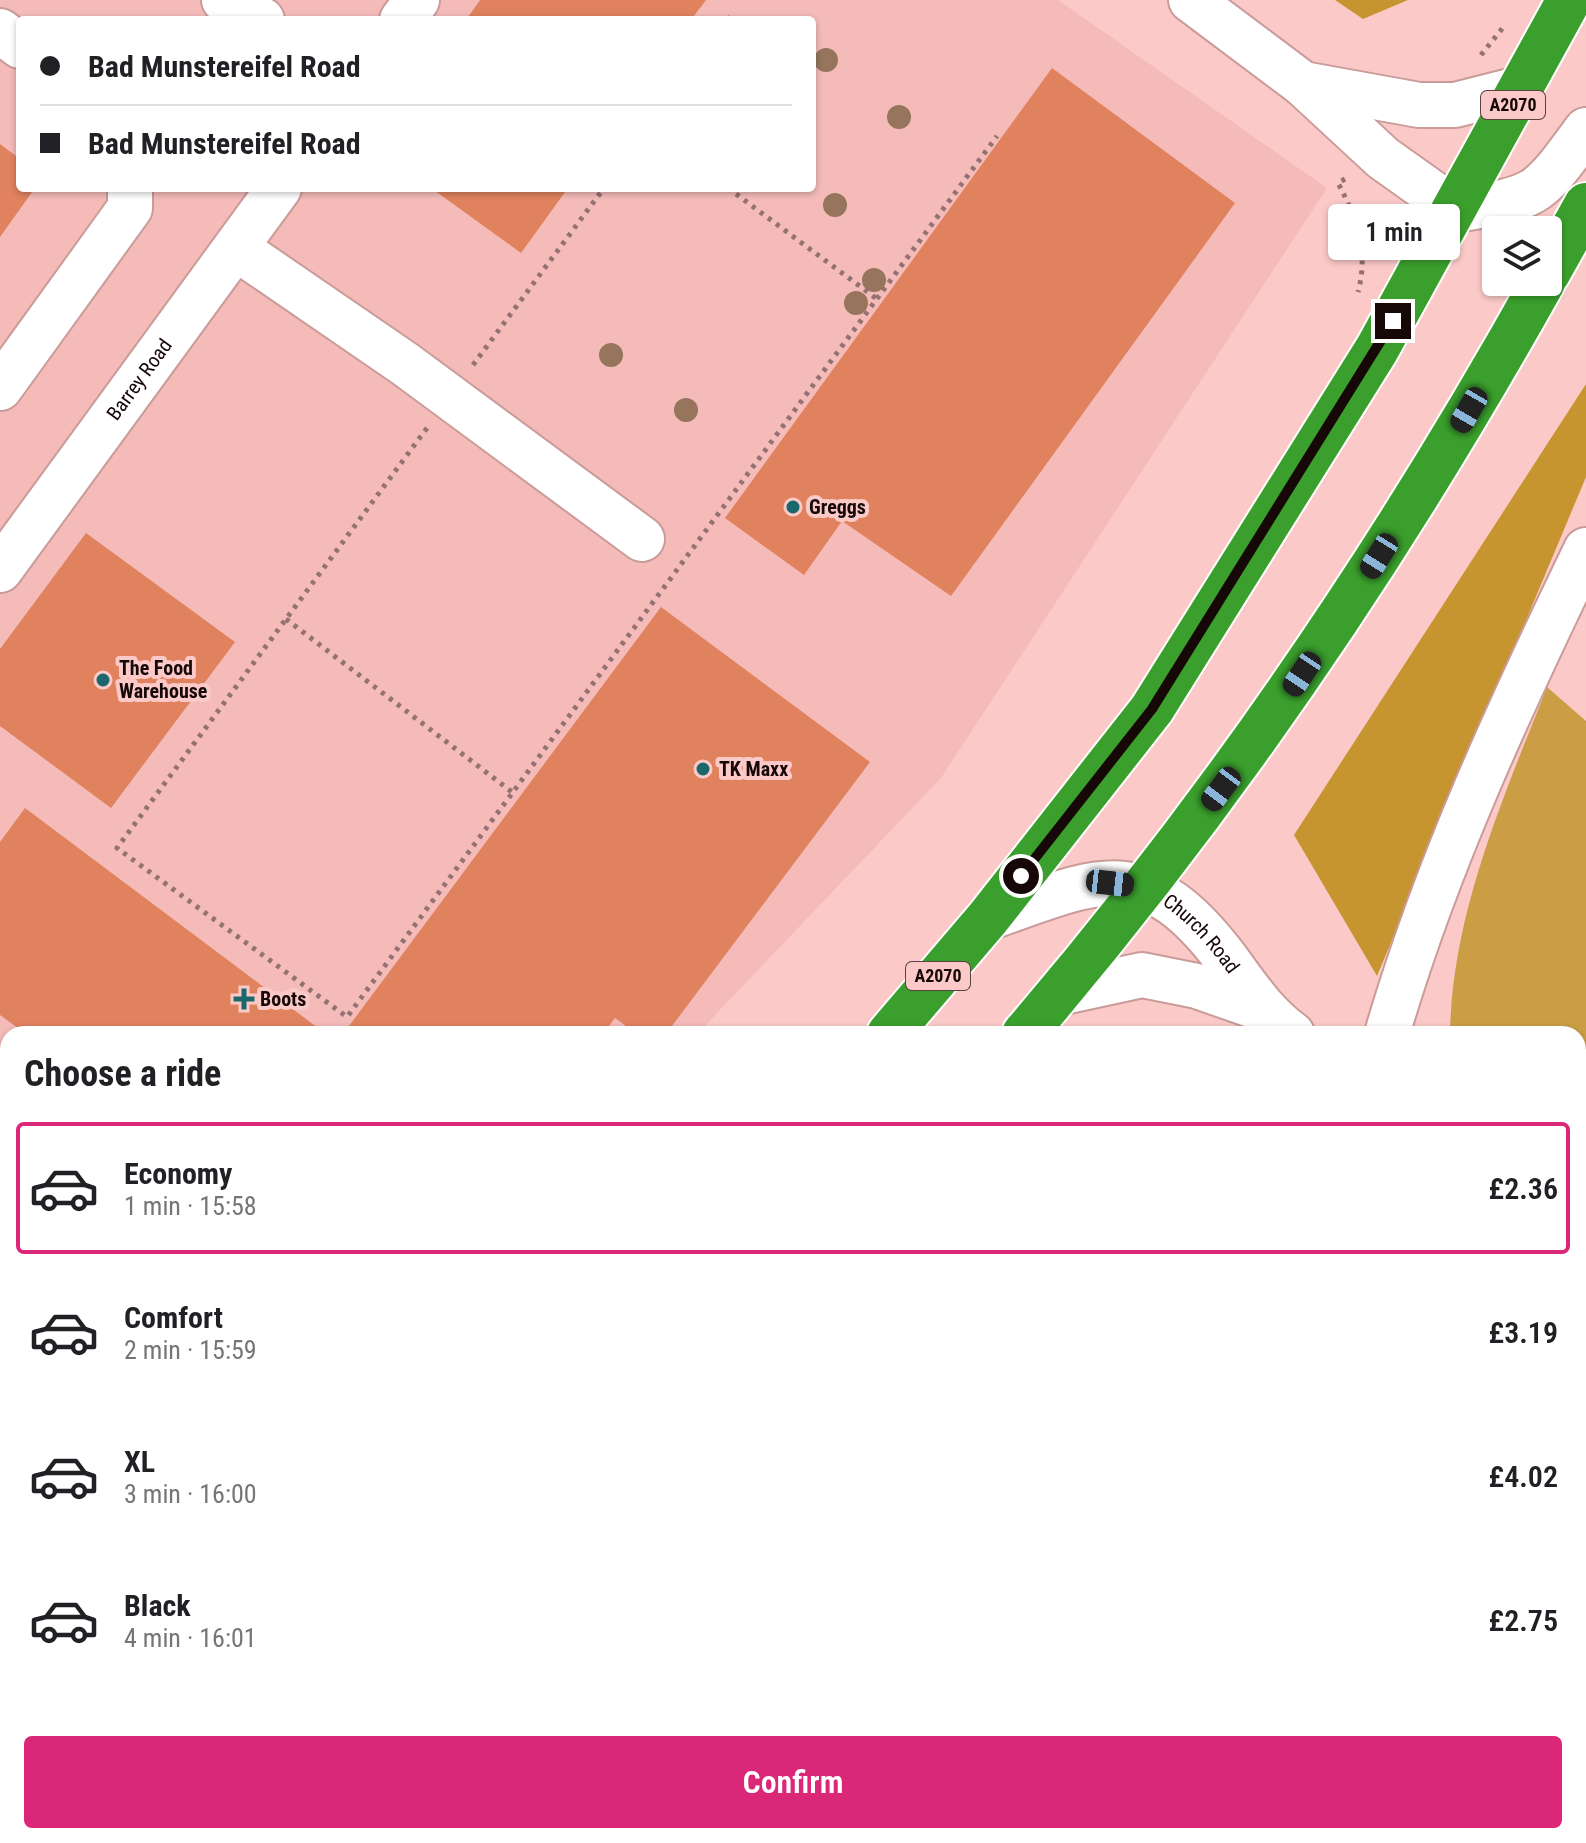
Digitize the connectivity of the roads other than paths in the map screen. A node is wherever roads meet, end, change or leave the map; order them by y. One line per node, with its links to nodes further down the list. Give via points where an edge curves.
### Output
1 (224, 0): 4 (street)
2 (1191, 0): 5 (street)
3 (1569, 0): 6 (highway, A2070)
4 (254, 16)
5 (1303, 84): 6 (street, via 1419,105 1455,105); 11 (street, via 1383,158)
6 (1522, 88): 11 (highway, A2070)
7 (1586, 130): 11 (street, via 1546,184 1520,200)
8 (130, 192): 15 (street, via 130,208)
9 (276, 192): 12 (street, Barrey Road)
10 (1586, 205): 13 (highway)
11 (1456, 210): 20 (highway, A2070, via 1377,349 1152,709)
12 (236, 248): 16 (street); 18 (street, Barrey Road)
13 (1562, 248)
14 (1535, 296): 19 (highway, via 1333,629 1239,765)
15 (0, 388)
16 (642, 539)
17 (1586, 550): 25 (street, via 1523,680 1417,934)
18 (0, 570)
19 (1146, 886): 20 (street, Church Road, via 1077,887); 21 (highway); 22 (street, Church Road, via 1197,921)
20 (988, 918): 23 (highway, A2070)
21 (1059, 993): 22 (street, Church Road, via 1142,975 1197,986); 24 (highway)
22 (1276, 1021)
23 (896, 1026)
24 (1031, 1026)
25 (1389, 1026)

